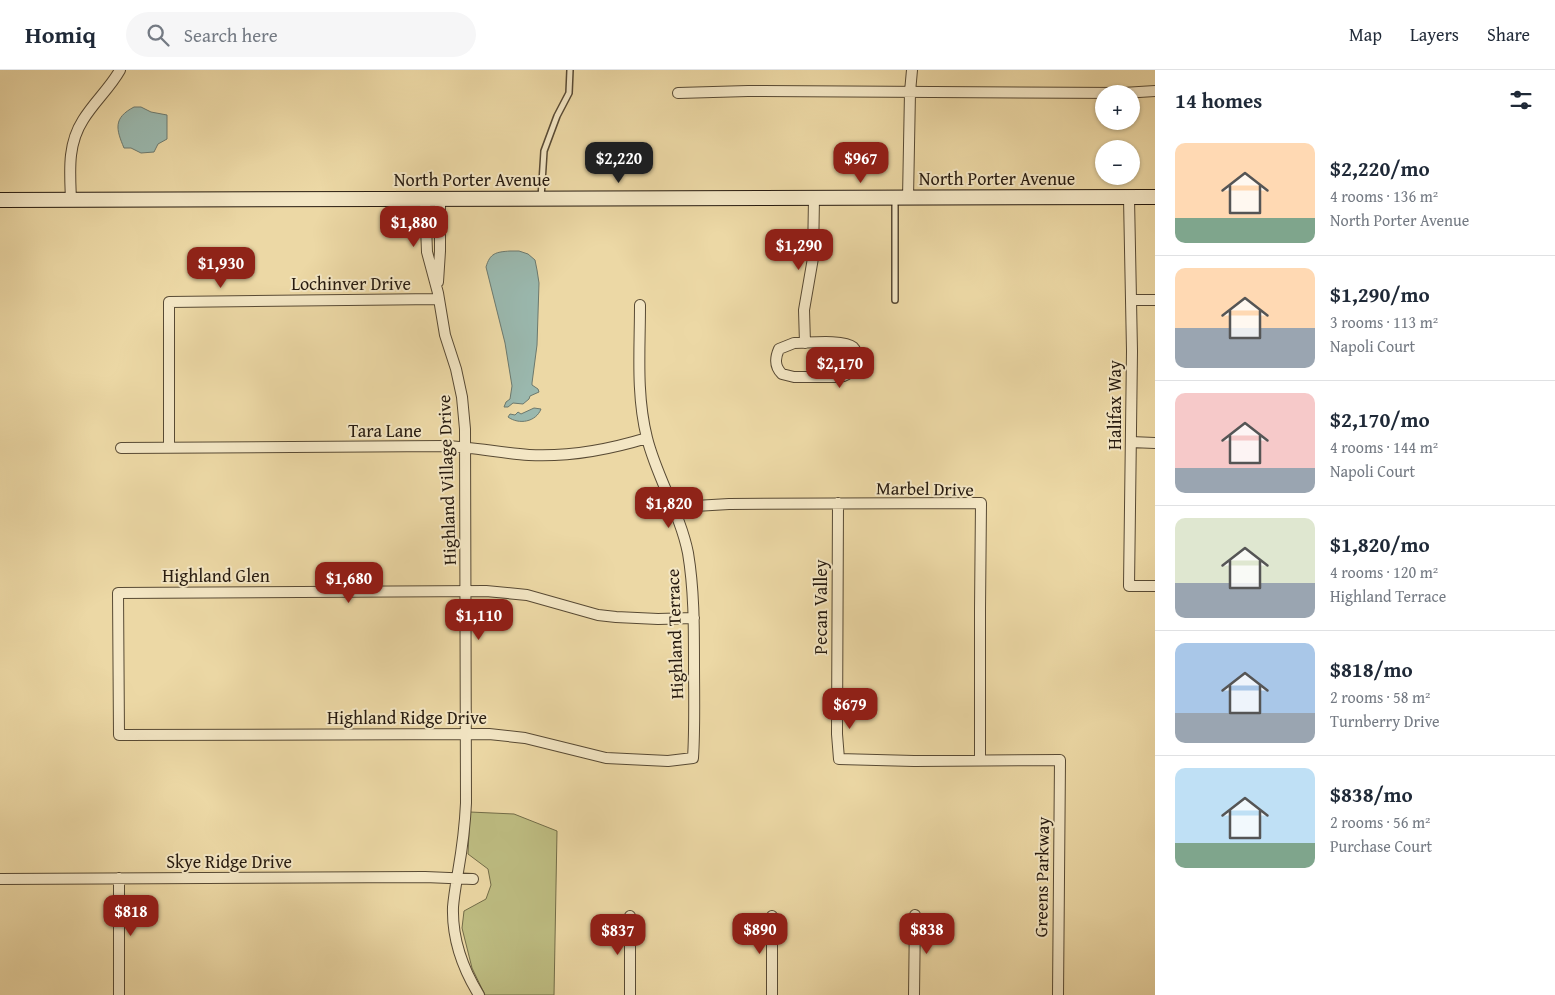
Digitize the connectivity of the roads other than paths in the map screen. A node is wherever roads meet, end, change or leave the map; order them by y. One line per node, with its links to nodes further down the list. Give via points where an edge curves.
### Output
1 (120, 70): 15 (street, via 77,130 70,156)
2 (570, 70): 13 (lane, via 569,93 544,151)
3 (912, 70): 5 (street)
4 (1155, 91): 5 (street)
5 (910, 92): 6 (street, via 748,90); 8 (street)
6 (678, 93)
7 (814, 198): 8 (main road, North Porter Avenue); 13 (main road, North Porter Avenue); 21 (street, via 813,258 804,310)
8 (901, 198): 9 (main road, North Porter Avenue); 17 (lane)
9 (1129, 198): 10 (main road, North Porter Avenue); 18 (street, Halifax Way)
10 (1155, 198)
11 (425, 199): 12 (main road, North Porter Avenue); 15 (main road, North Porter Avenue); 16 (street, Highland Village Drive, via 427,252)
12 (440, 199): 13 (main road, North Porter Avenue); 16 (street, Highland Village Drive)
13 (542, 199)
14 (0, 200): 15 (main road, North Porter Avenue)
15 (70, 200)
16 (438, 296): 25 (street, Highland Village Drive, via 462,397); 27 (street, Lochinver Drive, via 169,302)
17 (895, 300)
18 (1131, 300): 19 (street); 23 (street, Halifax Way)
19 (1155, 300)
20 (640, 306): 22 (street, Highland Terrace, via 639,382)
21 (805, 342): 21 (street, via 794,342 779,349 776,365 782,374 794,377 840,376 855,367 857,356 851,346)
22 (647, 438): 25 (street, Tara Lane, via 601,449 543,455); 29 (street, Highland Terrace)
23 (1131, 442): 24 (street); 30 (street, Halifax Way, via 1129,586)
24 (1155, 443)
25 (465, 447): 27 (street, Tara Lane); 31 (street, Highland Village Drive)
26 (121, 448): 27 (street, Tara Lane)
27 (169, 448)
28 (838, 503): 29 (street, Marbel Drive, via 708,505); 36 (street, Pecan Valley, via 839,758); 36 (street, Marbel Drive, via 981,503)
29 (675, 511): 32 (street, Highland Terrace, via 688,552)
30 (1155, 586)
31 (466, 591): 32 (street, Highland Glen, via 526,595 598,615); 33 (street, Highland Village Drive); 34 (street, Highland Glen, via 118,593)
32 (694, 618): 35 (street, Highland Terrace)
33 (466, 733): 34 (street, Highland Ridge Drive); 35 (street, Highland Ridge Drive, via 525,738 606,758 668,761); 39 (street, Highland Village Drive, via 466,818)
34 (119, 735)
35 (693, 758)
36 (980, 760): 37 (street, Pecan Valley)
37 (1060, 760): 50 (street, Greens Parkway)
38 (119, 878): 39 (street, Skye Ridge Drive); 40 (street, Skye Ridge Drive); 45 (street)
39 (457, 878): 41 (street); 46 (street, Highland Village Drive, via 453,907 457,943 467,974)
40 (0, 879)
41 (473, 879)
42 (915, 915): 49 (street)
43 (630, 916): 47 (street)
44 (772, 916): 48 (street)
45 (119, 995)
46 (479, 995)
47 (630, 995)
48 (772, 995)
49 (914, 995)
50 (1058, 995)

